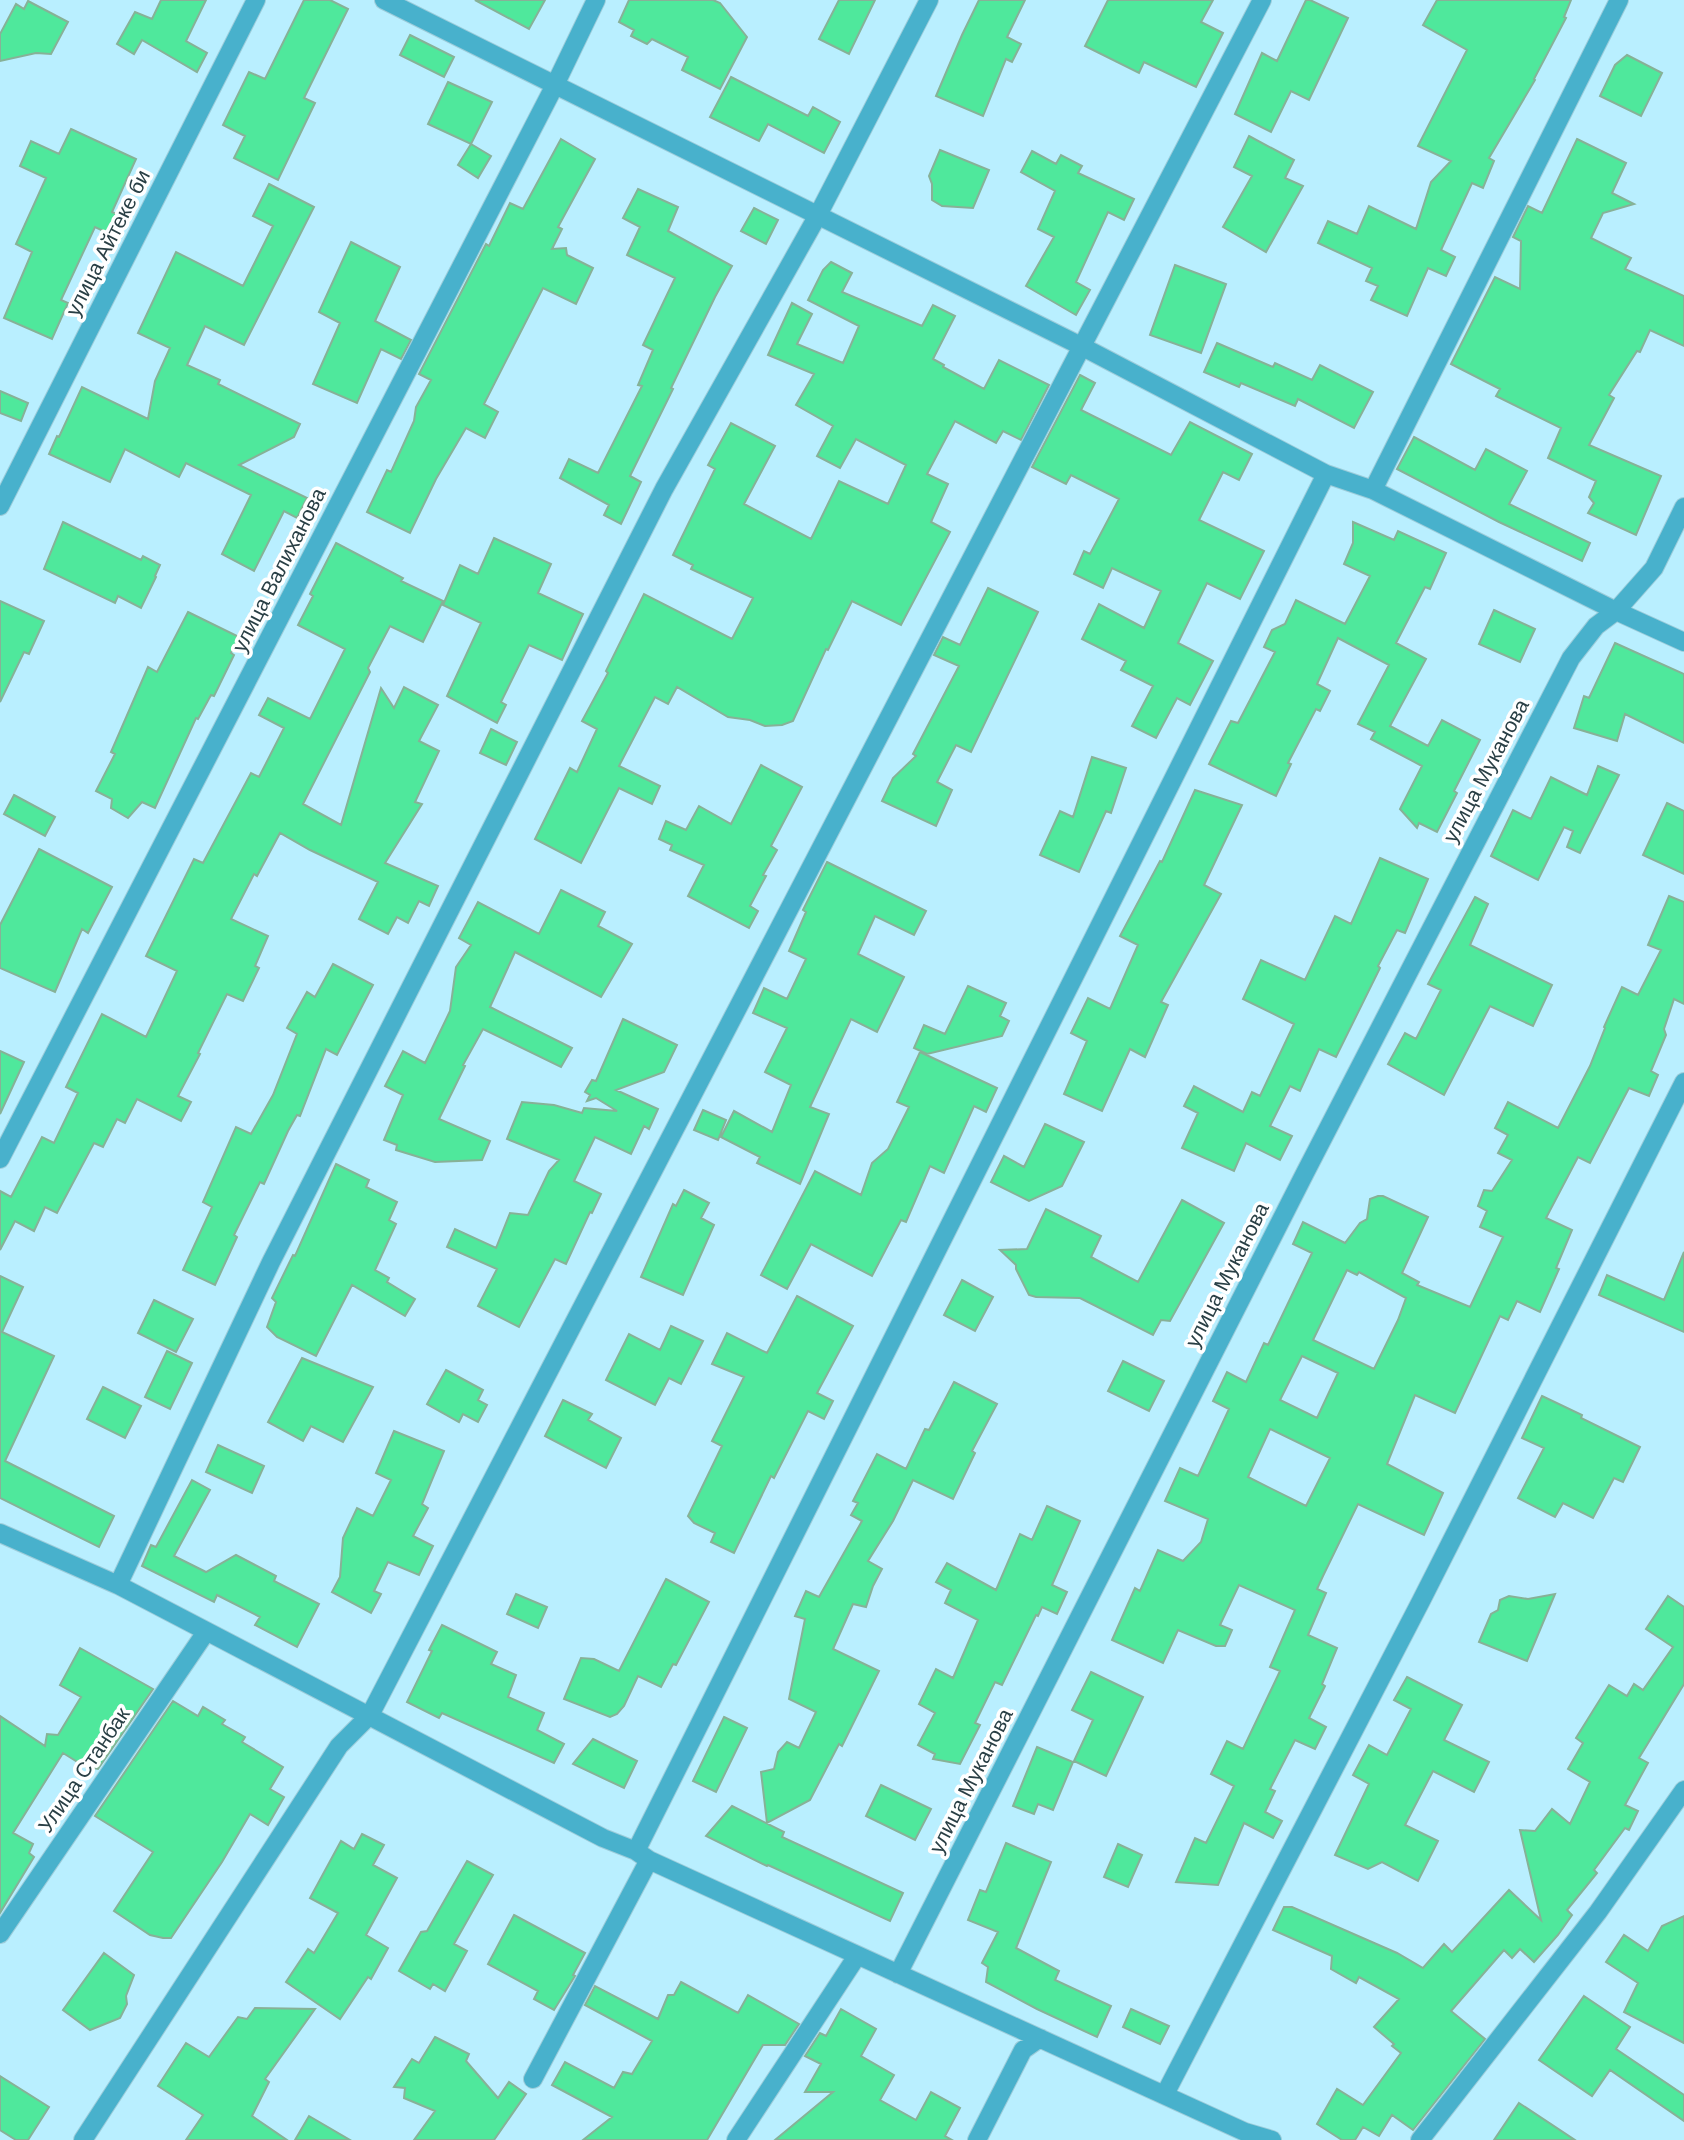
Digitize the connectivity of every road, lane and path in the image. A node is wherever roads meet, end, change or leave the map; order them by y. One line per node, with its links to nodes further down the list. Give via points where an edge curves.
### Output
1 (256, 0): 12 (street, улица Айтеке би)
2 (384, 0): 7 (street)
3 (596, 0): 7 (street, улица Валиханова)
4 (929, 0): 8 (street)
5 (1262, 0): 9 (street)
6 (1619, 0): 11 (street)
7 (555, 85): 8 (street); 17 (street, улица Валиханова)
8 (818, 215): 9 (street); 19 (street, via 651,513 271,1262)
9 (1081, 346): 10 (street); 21 (street)
10 (1326, 474): 11 (street); 23 (street)
11 (1373, 490): 14 (street)
12 (0, 506)
13 (1684, 508): 14 (street, улица Муканова, via 1654,568)
14 (1616, 611): 15 (street); 26 (street, улица Муканова, via 1596,626 1571,658)
15 (1684, 642)
16 (1684, 1082): 29 (street, via 1422,1601)
17 (0, 1159)
18 (0, 1533): 19 (street)
19 (118, 1585): 20 (street)
20 (206, 1632): 21 (street); 24 (street, Улица Станбак)
21 (370, 1715): 23 (street, via 603,1839); 31 (street, via 339,1746)
22 (1684, 1790): 35 (street, via 1598,1913)
23 (643, 1855): 25 (street); 28 (street)
24 (0, 1934)
25 (857, 1956): 26 (street); 32 (street)
26 (898, 1974): 27 (street)
27 (1040, 2038): 29 (street); 33 (street, via 1023,2050)
28 (533, 2080)
29 (1165, 2094): 30 (street)
30 (1242, 2136): 34 (street)
31 (83, 2140)
32 (736, 2140)
33 (977, 2140)
34 (1272, 2140)
35 (1420, 2140)

